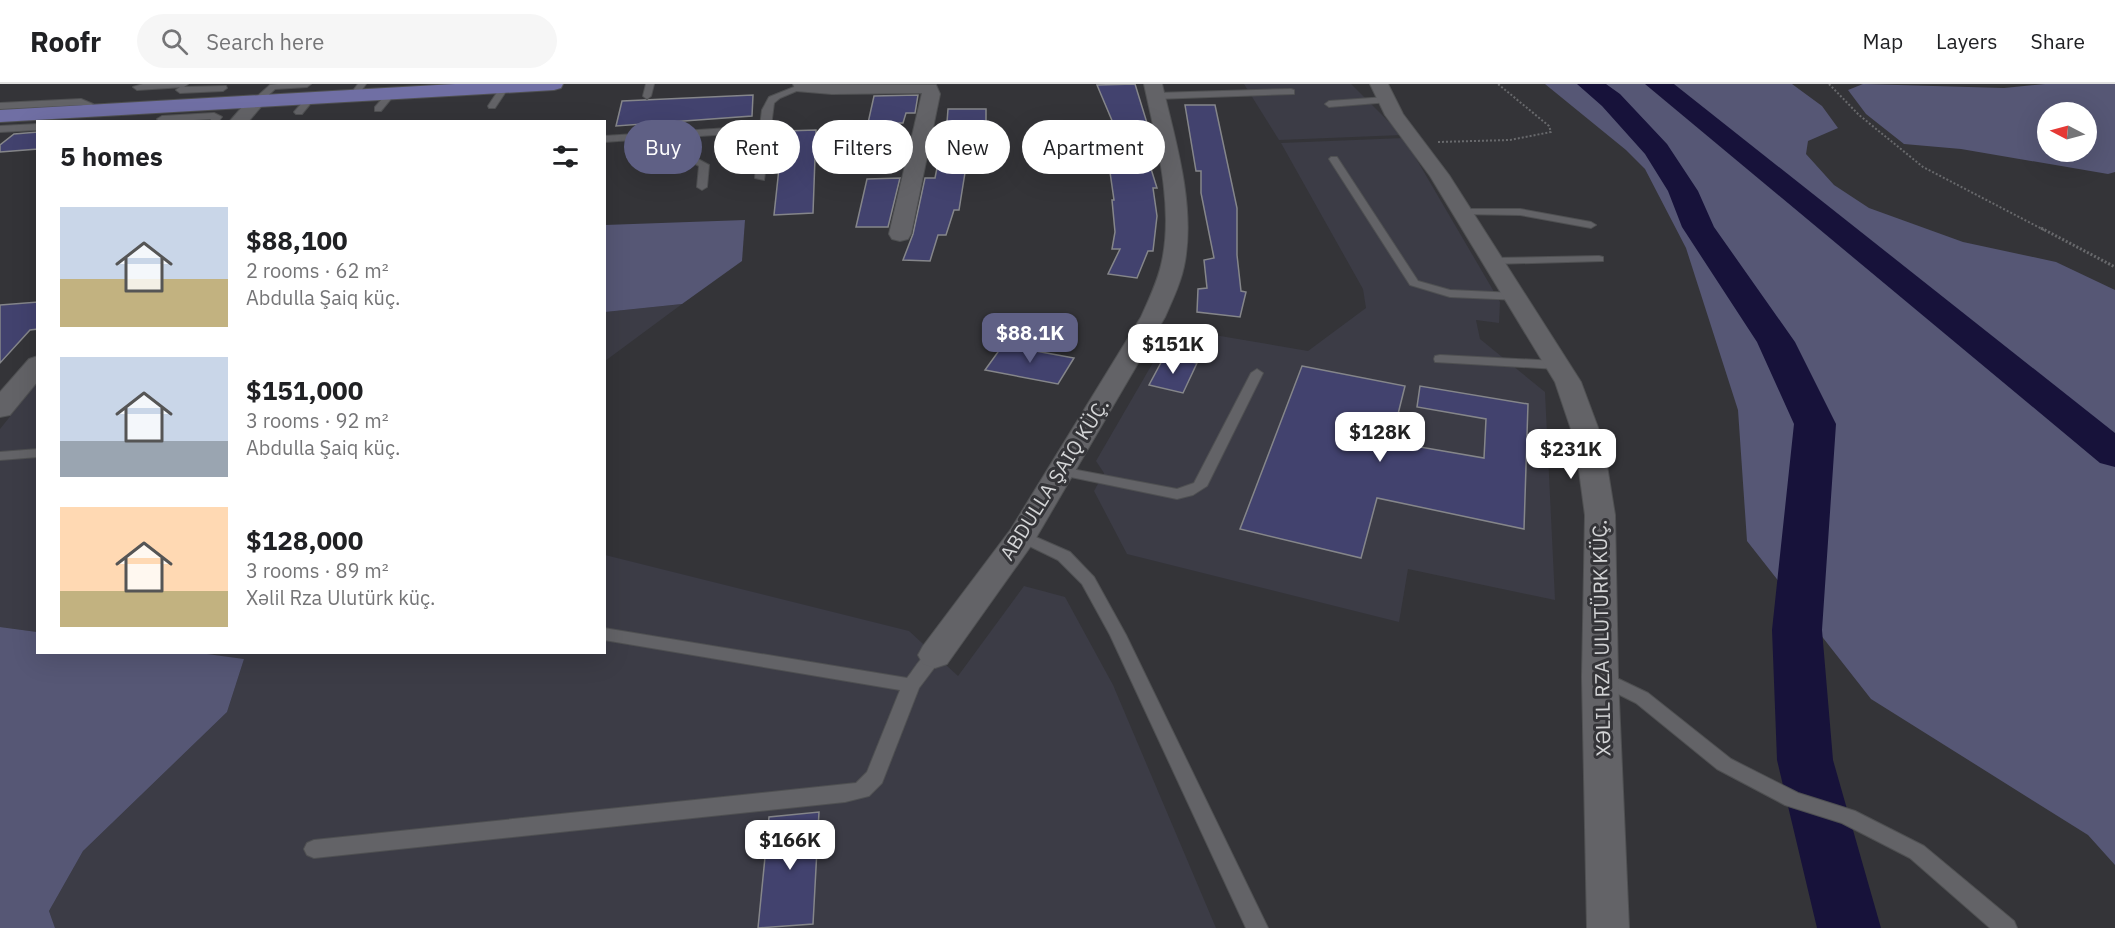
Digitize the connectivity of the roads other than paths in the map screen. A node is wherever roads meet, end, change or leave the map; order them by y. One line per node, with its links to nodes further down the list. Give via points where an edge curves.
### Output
1 (554, 84): 6 (main road)
2 (650, 84): 11 (lane)
3 (802, 85): 23 (lane, via 771,98); 35 (street, via 825,89 930,89)
4 (137, 87): 12 (lane)
5 (223, 87): 12 (lane)
6 (505, 87): 7 (main road, via 385,101); 17 (lane)
7 (357, 90): 13 (main road)
8 (1154, 90): 9 (lane); 46 (street, ABDULLA ŞAIQ KÜÇ., via 1172,183 1175,252 1153,317)
9 (1291, 92)
10 (1382, 92): 15 (lane); 33 (street, XƏLIL RZA ULUTÜRK KÜÇ.)
11 (646, 96)
12 (176, 97): 14 (main road); 18 (main road); 21 (lane, via 217,117)
13 (306, 98): 14 (main road)
14 (256, 102): 22 (street)
15 (1329, 104)
16 (0, 106): 18 (lane, via 89,104)
17 (492, 106)
18 (82, 111): 20 (main road)
19 (0, 116): 20 (main road)
20 (53, 117)
21 (215, 120)
22 (240, 120)
23 (765, 120)
24 (36, 127): 25 (lane)
25 (0, 129)
26 (624, 138): 27 (lane)
27 (606, 139)
28 (1334, 159): 38 (lane, via 1414,282 1444,294)
29 (702, 164): 32 (lane)
30 (760, 174): 31 (lane)
31 (760, 178)
32 (702, 187)
33 (1462, 212): 34 (lane, via 1520,212); 37 (street, XƏLIL RZA ULUTÜRK KÜÇ.)
34 (1591, 225)
35 (900, 234)
36 (1599, 259): 37 (lane)
37 (1492, 261): 38 (street, XƏLIL RZA ULUTÜRK KÜÇ.)
38 (1515, 297): 40 (street, XƏLIL RZA ULUTÜRK KÜÇ.)
39 (1440, 359): 40 (lane)
40 (1557, 365): 50 (street, XƏLIL RZA ULUTÜRK KÜÇ., via 1568,382 1589,441 1600,515)
41 (36, 366): 43 (street)
42 (1257, 373): 46 (lane, via 1200,486 1188,492 1178,494)
43 (0, 409)
44 (36, 453): 45 (lane)
45 (0, 456)
46 (1061, 471): 47 (street, ABDULLA ŞAIQ KÜÇ.)
47 (1022, 536): 49 (street, ABDULLA ŞAIQ KÜÇ.); 53 (lane, via 1064,555 1088,581 1118,635)
48 (606, 634): 51 (lane)
49 (935, 655): 51 (lane)
50 (1600, 677): 54 (street, XƏLIL RZA ULUTÜRK KÜÇ.); 55 (lane, via 1642,698 1724,764 1792,800 1848,817 1917,852)
51 (911, 685): 52 (lane, via 875,777 862,790)
52 (314, 849)
53 (1257, 928)
54 (1608, 928)
55 (2006, 928)

